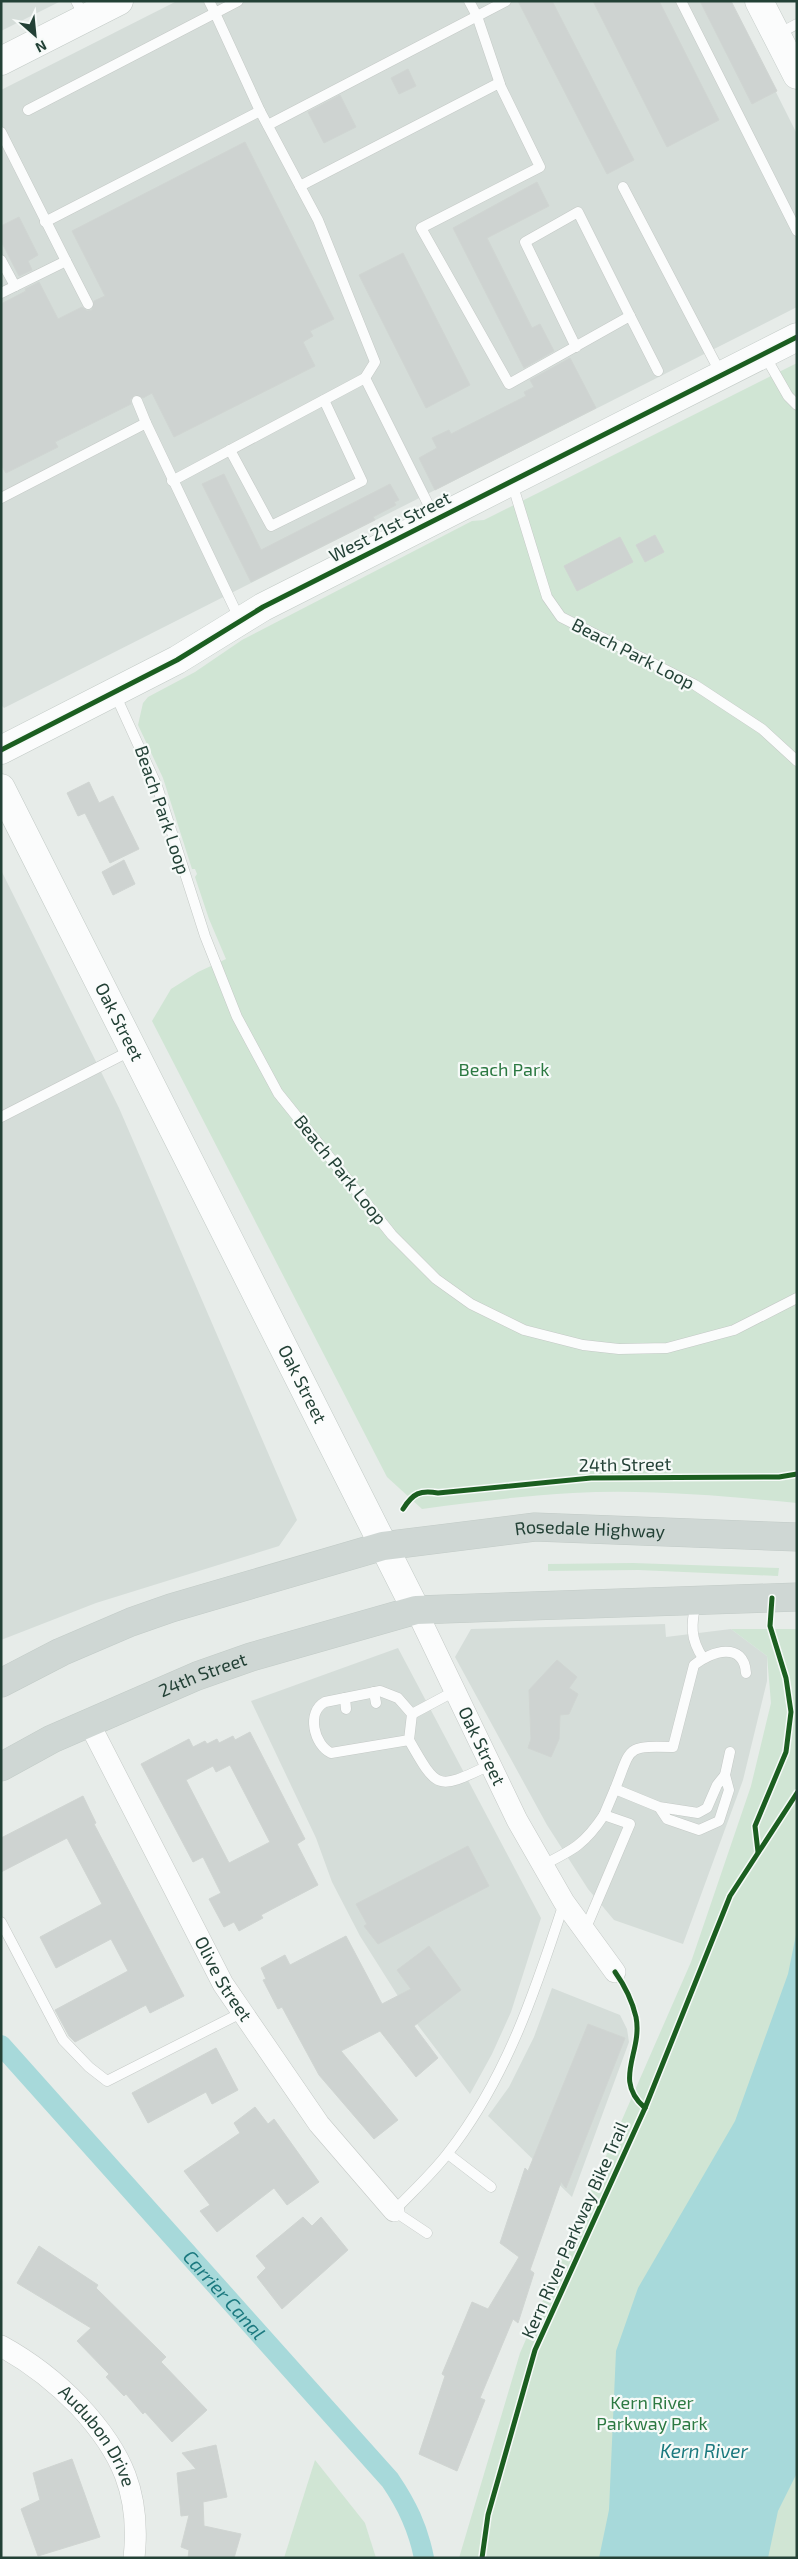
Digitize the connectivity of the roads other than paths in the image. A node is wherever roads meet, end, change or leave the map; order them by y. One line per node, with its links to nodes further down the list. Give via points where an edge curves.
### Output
1 (119, 1): 8 (street)
2 (209, 1): 9 (lane)
3 (238, 1): 9 (lane)
4 (469, 1): 10 (lane)
5 (506, 1): 10 (lane)
6 (681, 1): 23 (lane)
7 (759, 1): 11 (street)
8 (81, 10): 12 (street)
9 (215, 13): 15 (lane); 16 (lane)
10 (477, 16): 14 (lane); 17 (lane)
11 (787, 30): 13 (street)
12 (1, 61)
13 (797, 75)
14 (500, 84): 20 (lane); 31 (lane, via 540,167 422,228 509,384)
15 (28, 110)
16 (260, 111): 17 (lane); 22 (lane)
17 (268, 125): 20 (lane)
18 (1, 132): 19 (lane)
19 (5, 150): 22 (lane)
20 (300, 186): 35 (lane, via 318,220 376,362)
21 (623, 187): 34 (lane)
22 (45, 222): 25 (lane)
23 (797, 231)
24 (1, 260): 26 (lane)
25 (66, 261): 26 (lane); 28 (lane)
26 (15, 286): 27 (lane)
27 (1, 293)
28 (88, 304)
29 (630, 316): 31 (lane); 31 (lane, via 578,212 525,242); 33 (lane)
30 (797, 337): 32 (street, West 21st Street)
31 (576, 347)
32 (764, 353): 34 (street, West 21st Street); 38 (lane, via 788,396)
33 (658, 371)
34 (722, 375): 42 (street, West 21st Street)
35 (365, 378): 36 (lane); 44 (lane)
36 (324, 400): 40 (lane); 40 (lane, via 362,481 271,526)
37 (137, 401): 39 (lane)
38 (797, 405)
39 (146, 423): 41 (lane); 43 (lane)
40 (230, 450): 41 (lane)
41 (172, 481): 45 (lane)
42 (512, 482): 44 (street, West 21st Street); 48 (lane, Beach Park Loop, via 547,597 561,617 695,685 762,729)
43 (2, 495)
44 (436, 519): 45 (street, West 21st Street, via 271,602)
45 (240, 621): 46 (street, West 21st Street, via 177,660)
46 (114, 693): 47 (street, West 21st Street); 52 (lane, Beach Park Loop, via 157,786 205,936 237,1017 278,1093 392,1235 436,1279 472,1304 524,1330 619,1349 667,1348 734,1330)
47 (1, 750)
48 (797, 761)
49 (1, 788): 50 (street, Oak Street)
50 (133, 1049): 51 (lane); 54 (street, Oak Street)
51 (1, 1117)
52 (797, 1298)
53 (797, 1537): 54 (main road, Rosedale Highway, via 535,1527)
54 (383, 1546): 57 (street, Oak Street); 60 (main road, via 131,1622)
55 (797, 1597): 56 (main road)
56 (696, 1600): 57 (main road); 58 (lane, via 691,1625)
57 (416, 1610): 61 (street, Oak Street); 67 (main road, 24th Street, via 242,1660)
58 (703, 1658): 59 (lane, via 720,1651 730,1652 740,1656); 73 (lane, via 694,1665 673,1748 639,1746 629,1753)
59 (746, 1673)
60 (1, 1683)
61 (455, 1691): 66 (lane); 70 (street, Oak Street)
62 (374, 1692): 63 (lane); 64 (lane); 66 (lane, via 398,1698)
63 (345, 1698): 65 (lane); 68 (lane, via 325,1702 313,1714 318,1741 323,1749 331,1753 352,1744 382,1739)
64 (376, 1703)
65 (346, 1709)
66 (412, 1714): 68 (lane)
67 (88, 1723): 71 (main road, 24th Street); 81 (street, Olive Street, via 223,1984)
68 (409, 1740): 70 (lane, via 430,1776 440,1782 456,1781)
69 (730, 1752): 72 (lane)
70 (490, 1765): 76 (street, Oak Street)
71 (1, 1767)
72 (725, 1776): 74 (lane, via 707,1808 698,1813); 74 (lane, via 729,1790 724,1808 718,1820 709,1827 699,1830 682,1826 667,1819)
73 (615, 1789): 74 (lane); 75 (lane)
74 (659, 1806)
75 (604, 1815): 76 (lane, via 590,1836 572,1851); 79 (lane, via 630,1824)
76 (543, 1865): 77 (street, Oak Street)
77 (564, 1902): 79 (street, Oak Street); 82 (lane, via 538,1984 514,2042 479,2109)
78 (1, 1922): 81 (lane, via 63,2040 107,2081)
79 (585, 1931): 80 (street, Oak Street)
80 (614, 1972)
81 (241, 2012): 84 (street, Olive Street, via 319,2124)
82 (448, 2154): 83 (lane); 84 (lane)
83 (491, 2187)
84 (394, 2212): 85 (lane)
85 (427, 2233)
86 (1, 2346): 87 (street, Audubon Drive, via 28,2360 54,2380 112,2446 126,2474 134,2503)
87 (134, 2558)

